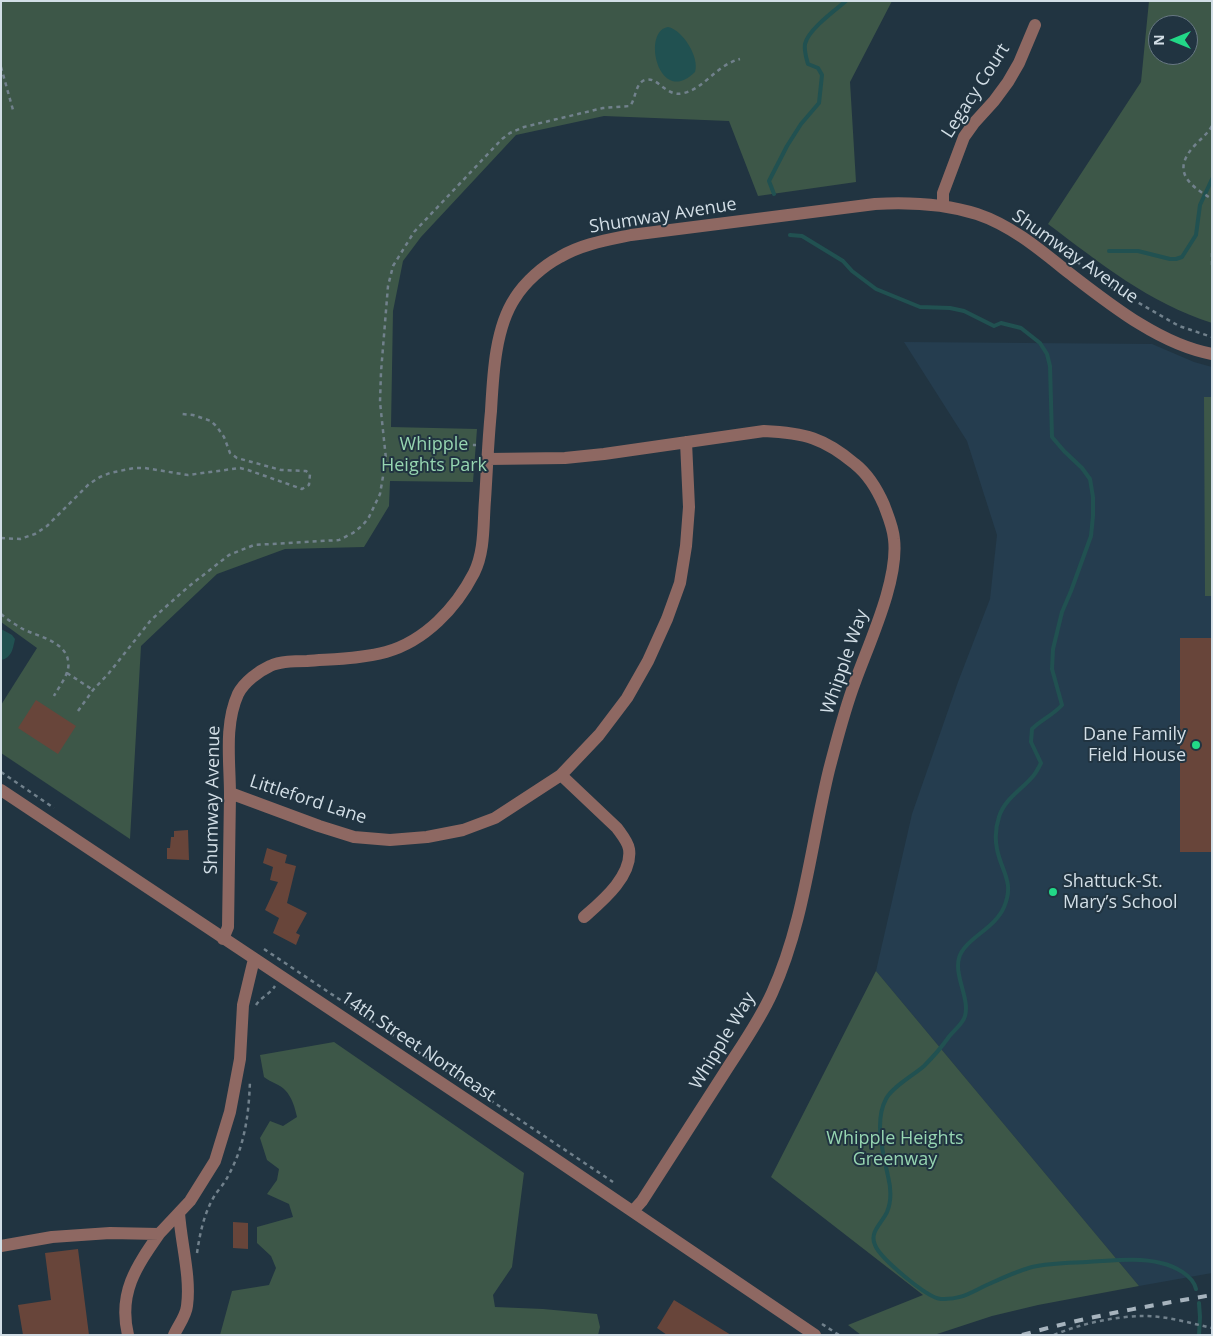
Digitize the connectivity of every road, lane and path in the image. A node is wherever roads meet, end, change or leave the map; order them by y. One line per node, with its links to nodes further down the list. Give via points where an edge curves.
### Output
1 (1035, 25): 7 (street, Legacy Court, via 1008,82 964,137 942,193)
2 (740, 59): 17 (path, via 731,61 684,93 670,93 654,81 646,80 640,83 630,106 596,110 524,127 502,139 414,232 392,266 380,380 386,458 380,494 369,517 353,533 339,540 254,545 229,555 151,620)
3 (1, 67): 4 (path)
4 (13, 110)
5 (1212, 126): 6 (path, via 1190,151 1184,165 1185,177 1196,190)
6 (1212, 199)
7 (943, 206): 10 (street, Shumway Avenue, via 994,221 1044,252 1129,317 1198,352); 13 (street, Shumway Avenue, via 899,202 875,204 640,234 601,241 560,257 528,282 506,316 494,367)
8 (1212, 253): 9 (path)
9 (1212, 267)
10 (1212, 354)
11 (182, 414): 14 (path, via 211,421 224,437 230,453 237,458 281,470 306,471 310,474 309,485 302,489 240,468 188,475 145,468 122,470 89,484 35,534 20,539)
12 (686, 442): 13 (street, Whipple Way, via 565,458); 20 (street, Littleford Lane, via 689,507 686,546 680,583 667,619 626,698 599,734); 26 (street, Whipple Way, via 764,431 788,432 827,443 872,481 890,521 894,563 890,586 850,695 829,770 785,963 754,1026)
13 (488, 459): 22 (street, Shumway Avenue, via 484,533 478,566 452,608 432,627 387,652 284,663 270,666 253,677 239,692 229,726)
14 (1, 538)
15 (1, 614): 16 (path, via 20,628 58,646 68,660)
16 (67, 673): 17 (path); 18 (path)
17 (93, 690): 19 (path)
18 (54, 696)
19 (78, 711)
20 (561, 775): 22 (street, Littleford Lane, via 495,818 463,830 390,840 354,837); 23 (street, via 617,828 629,849 626,866 608,896)
21 (1, 790): 24 (street, 14th Street Northeast)
22 (230, 793): 24 (street, Shumway Avenue, via 228,927)
23 (584, 917)
24 (223, 939): 25 (street, 14th Street Northeast)
25 (254, 960): 26 (street, 14th Street Northeast); 27 (street, via 243,1005 240,1059 228,1120 215,1161)
26 (633, 1212): 33 (street, 14th Street Northeast)
27 (179, 1213): 28 (street); 32 (street, via 187,1265 187,1308)
28 (159, 1234): 29 (street, via 62,1236); 31 (street, via 138,1264 127,1291 125,1320)
29 (1, 1246)
30 (1212, 1328): 34 (path, via 1144,1316 1113,1319)
31 (128, 1335)
32 (174, 1335)
33 (815, 1335)
34 (1054, 1335)

